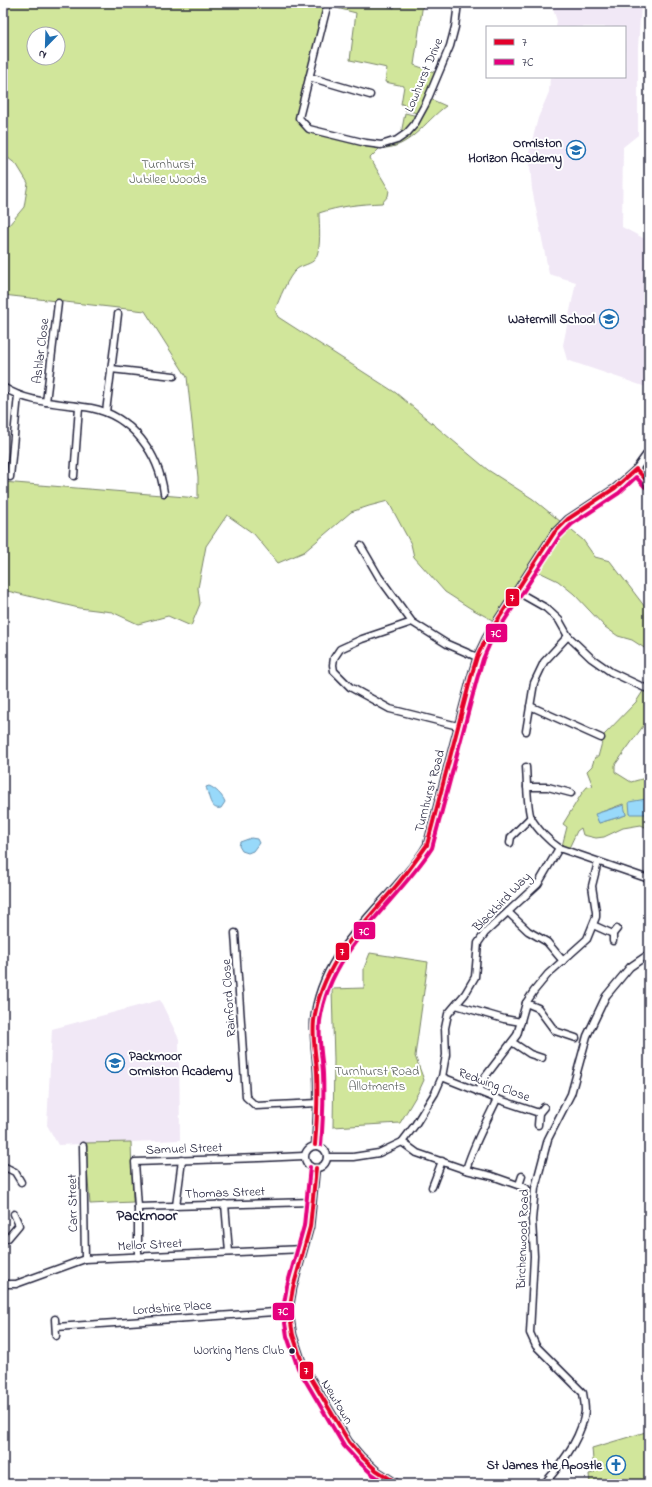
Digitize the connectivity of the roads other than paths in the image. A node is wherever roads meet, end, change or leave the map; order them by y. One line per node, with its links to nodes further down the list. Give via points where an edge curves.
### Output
1 (328, 3): 3 (street, Lowhurst Drive)
2 (458, 3): 3 (street, Lowhurst Drive, via 450,46 426,103 414,125 397,140 381,145 309,129 299,118)
3 (309, 78): 4 (street)
4 (370, 95)
5 (58, 303): 13 (street, Ashlar Close)
6 (118, 314): 7 (street)
7 (111, 369): 8 (street); 15 (street)
8 (164, 375): 9 (street); 10 (street)
9 (174, 376)
10 (163, 382)
11 (3, 387): 12 (street)
12 (18, 395): 13 (street); 19 (street)
13 (46, 402): 14 (street)
14 (79, 407): 15 (street); 18 (street, via 74,472)
15 (106, 412): 21 (street, via 122,421 142,441 158,468)
16 (649, 450): 17 (street, Turnhurst Road)
17 (636, 469): 20 (street); 23 (street, Turnhurst Road, via 615,488 568,519 554,533)
18 (82, 470)
19 (10, 477)
20 (649, 483)
21 (164, 493)
22 (360, 546): 24 (street)
23 (516, 591): 25 (street, via 546,608 559,620); 26 (street, Turnhurst Road)
24 (412, 622): 26 (street, via 447,644); 29 (street, via 340,649 334,658 334,671 350,687 390,709)
25 (568, 636): 27 (street, via 591,658 611,672); 28 (street, via 544,662 534,683)
26 (477, 657): 29 (street, Turnhurst Road)
27 (645, 688)
28 (530, 706): 30 (street); 31 (street)
29 (458, 726): 55 (street, Turnhurst Road, via 427,845 417,862 363,922 337,956 322,987 314,1021)
30 (526, 731)
31 (601, 738)
32 (526, 767): 33 (street)
33 (527, 787): 34 (street, via 548,787); 35 (street)
34 (571, 793)
35 (531, 817): 36 (street, via 510,840); 37 (street)
36 (505, 834)
37 (559, 848): 38 (street); 40 (street, Blackbird Way, via 538,884)
38 (598, 862): 39 (street); 41 (street, via 592,886 596,912)
39 (649, 879)
40 (508, 912): 45 (street, via 528,931 546,942); 47 (street, Blackbird Way, via 478,943 474,977)
41 (593, 925): 43 (street); 45 (street, via 588,939)
42 (236, 933): 55 (street, Rainford Close, via 246,1097 256,1106)
43 (614, 935)
44 (649, 954): 90 (street, Birchenwood Road, via 630,967 606,996 587,1036 571,1094 548,1139 535,1188 530,1333 536,1346 583,1392 585,1410 574,1443 561,1465)
45 (563, 961): 46 (street, via 548,974)
46 (526, 1003): 48 (street); 49 (street, via 538,1008 555,1032)
47 (456, 1005): 48 (street); 52 (street, Blackbird Way, via 448,1014 445,1028 446,1055)
48 (521, 1022): 50 (street)
49 (576, 1038)
50 (512, 1042): 51 (street, via 530,1054); 53 (street, via 485,1076)
51 (542, 1058)
52 (442, 1077): 53 (street, Redwing Close); 59 (street, Blackbird Way, via 435,1093)
53 (478, 1092): 54 (street, Redwing Close)
54 (497, 1099): 57 (street, Redwing Close); 68 (street, via 475,1143)
55 (318, 1103): 60 (street, Turnhurst Road)
56 (544, 1107): 57 (street, Redwing Close)
57 (539, 1113): 58 (street, Redwing Close)
58 (538, 1125)
59 (402, 1142): 63 (street, Blackbird Way, via 379,1153); 65 (street, via 417,1153)
60 (315, 1145): 62 (street, via 306,1150); 63 (street, via 323,1148)
61 (83, 1146): 83 (street, Carr Street)
62 (304, 1156): 64 (street, Samuel Street); 67 (street, via 308,1165)
63 (327, 1157): 67 (street, via 323,1165)
64 (182, 1160): 76 (street); 77 (street, Samuel Street, via 135,1162)
65 (442, 1161): 68 (street); 72 (street)
66 (3, 1166): 70 (street, via 15,1172)
67 (316, 1168): 74 (street)
68 (466, 1170): 71 (street)
69 (522, 1176): 71 (street)
70 (21, 1182)
71 (519, 1184): 73 (street)
72 (432, 1187)
73 (526, 1188)
74 (312, 1202): 75 (street, Thomas Street); 80 (street, via 310,1227)
75 (225, 1204): 76 (street, Thomas Street); 81 (street)
76 (176, 1206): 77 (street, Thomas Street)
77 (137, 1211): 82 (street, Samuel Street)
78 (14, 1214): 79 (street, via 19,1225)
79 (3, 1240)
80 (303, 1249): 81 (street, Mellor Street); 85 (street)
81 (230, 1252): 82 (street, Mellor Street)
82 (138, 1257): 83 (street, Mellor Street)
83 (85, 1259): 84 (street, Mellor Street, via 16,1284)
84 (3, 1284)
85 (289, 1311): 87 (street, Lordshire Place); 89 (street, Newtown, via 293,1335 303,1365 349,1442 376,1470)
86 (55, 1319): 87 (street)
87 (56, 1327): 88 (street)
88 (56, 1336)
89 (398, 1484)
90 (544, 1484)

